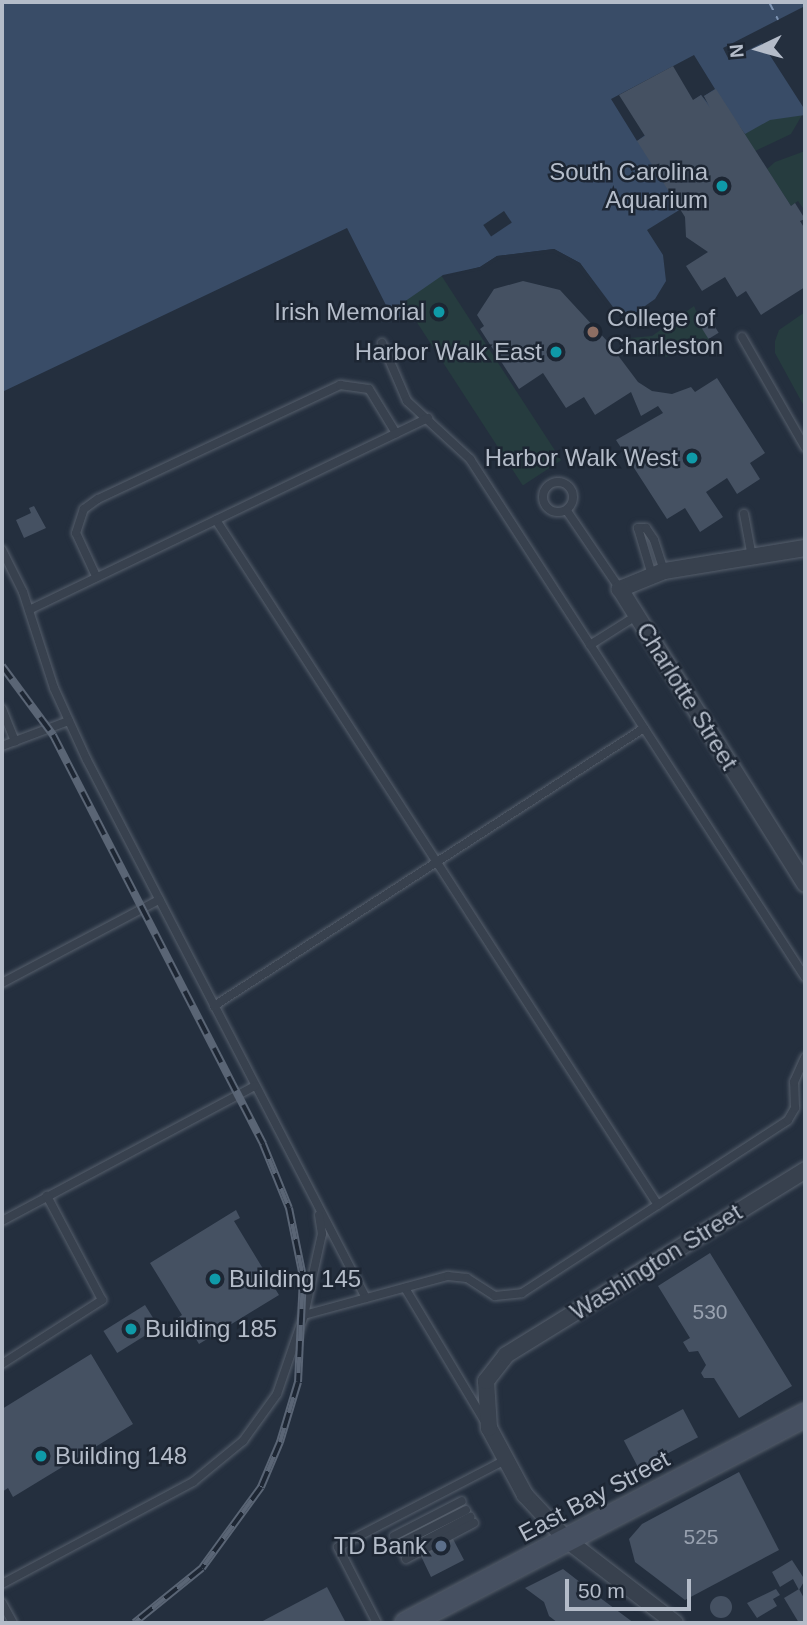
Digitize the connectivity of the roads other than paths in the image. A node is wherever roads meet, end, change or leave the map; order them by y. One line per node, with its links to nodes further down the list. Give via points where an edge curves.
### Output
1 (742, 337): 5 (lane)
2 (382, 343): 3 (lane, via 407,401)
3 (428, 418): 4 (lane); 17 (lane, via 470,459)
4 (396, 433): 8 (lane); 13 (lane, via 369,389 340,386 110,493 84,509 76,533)
5 (805, 447)
6 (567, 510): 14 (lane, Charlotte Street)
7 (744, 514): 11 (lane)
8 (216, 520): 13 (lane); 23 (lane)
9 (805, 548): 11 (street)
10 (2, 550): 15 (lane)
11 (751, 557): 12 (street)
12 (658, 573): 12 (lane, via 654,540 646,528 638,528); 14 (street)
13 (96, 576): 15 (lane)
14 (620, 589): 16 (street, Charlotte Street)
15 (29, 610): 19 (lane)
16 (636, 616): 17 (lane); 24 (street, Charlotte Street)
17 (590, 645): 20 (lane)
18 (2, 709): 21 (lane)
19 (68, 721): 21 (lane); 25 (lane)
20 (643, 728): 23 (lane); 26 (lane)
21 (15, 741): 22 (lane)
22 (2, 746)
23 (434, 861): 28 (lane); 34 (lane)
24 (805, 884)
25 (159, 900): 27 (lane); 28 (lane)
26 (805, 977)
27 (2, 983)
28 (214, 1006): 30 (lane)
29 (805, 1057): 34 (lane, via 794,1082 795,1108 788,1120)
30 (255, 1086): 32 (lane); 33 (lane)
31 (805, 1170): 41 (street, Washington Street, via 506,1355 486,1381)
32 (47, 1196): 35 (lane); 39 (lane, via 102,1300)
33 (315, 1202): 37 (lane); 38 (lane, via 322,1234)
34 (658, 1205): 36 (lane, via 511,1297 495,1296 461,1276)
35 (2, 1221)
36 (405, 1288): 37 (lane); 41 (lane)
37 (366, 1298): 38 (lane)
38 (304, 1315): 46 (lane, via 277,1394 220,1464)
39 (2, 1364)
40 (805, 1413): 44 (main road, East Bay Street)
41 (489, 1428): 42 (street)
42 (506, 1460): 44 (street, via 525,1495); 49 (lane, via 338,1547)
43 (462, 1501): 45 (lane)
44 (567, 1540): 50 (main road, East Bay Street); 51 (street)
45 (400, 1547): 45 (lane, via 470,1517)
46 (2, 1584)
47 (2, 1603): 48 (lane)
48 (13, 1623)
49 (377, 1623)
50 (406, 1623)
51 (675, 1623)

